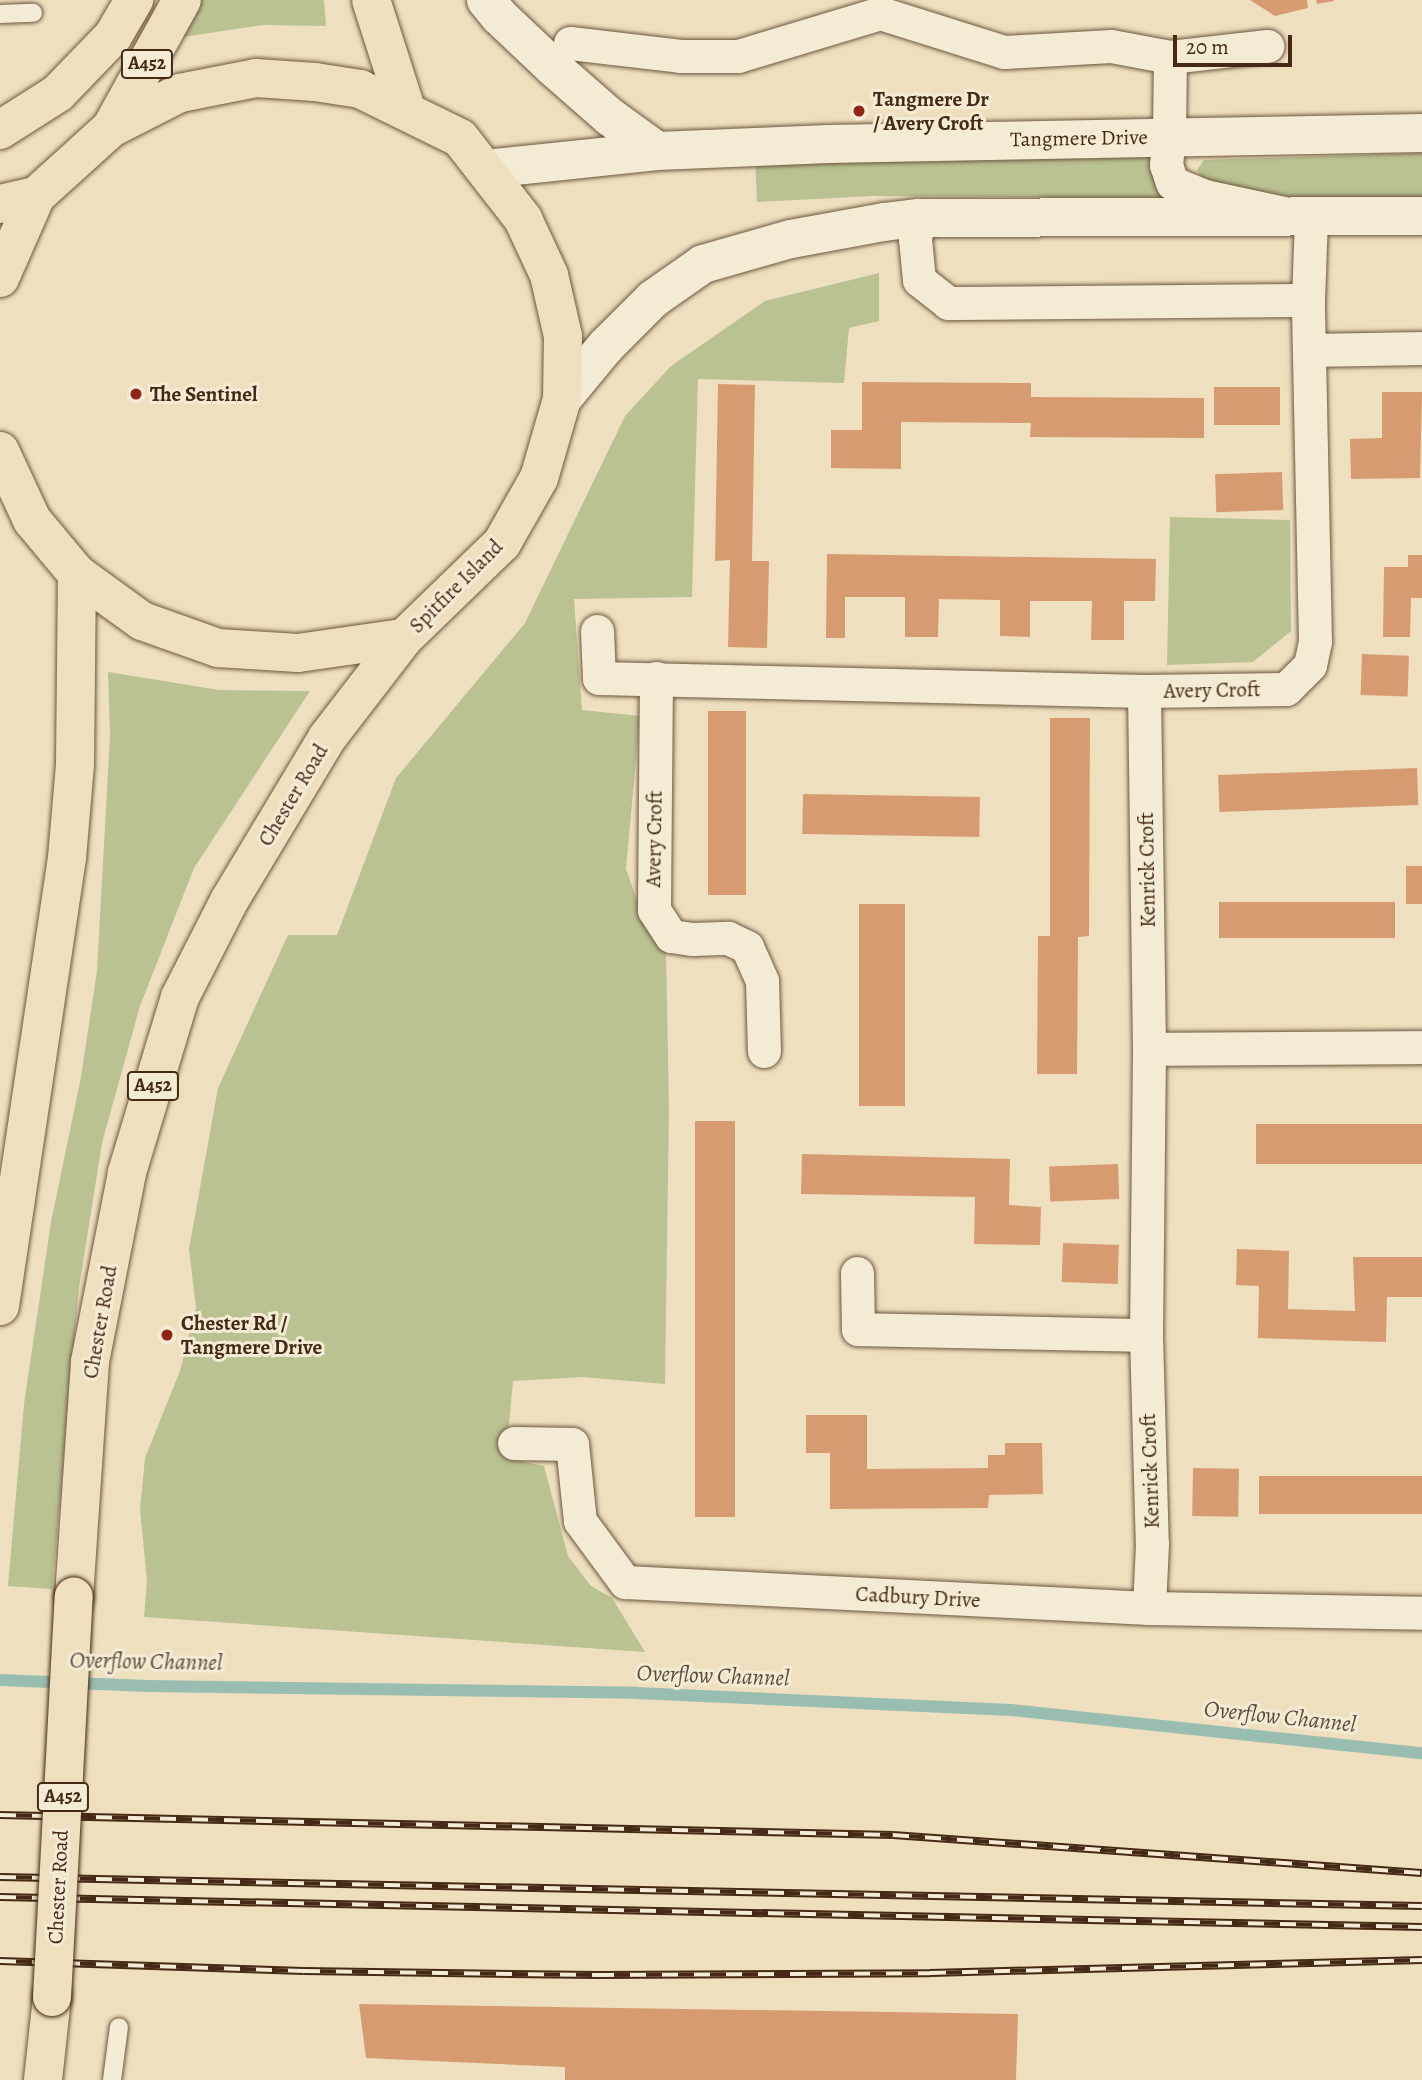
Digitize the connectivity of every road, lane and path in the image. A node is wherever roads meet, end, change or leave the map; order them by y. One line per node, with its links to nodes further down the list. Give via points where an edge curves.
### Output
1 (134, 0): 13 (main road, via 113,36 58,93)
2 (181, 0): 12 (main road, A452)
3 (371, 0): 11 (main road)
4 (486, 0): 16 (street, via 554,68)
5 (881, 6): 8 (street, via 738,56 680,56); 10 (street, via 1004,52 1111,46)
6 (33, 13): 7 (lane)
7 (0, 14)
8 (570, 43)
9 (1267, 46): 10 (street)
10 (1170, 57): 15 (street)
11 (406, 109): 12 (main road, Spitfire Island, via 360,89 256,78 180,93); 17 (main road, Spitfire Island, via 460,138)
12 (111, 128): 18 (main road, Spitfire Island)
13 (0, 130)
14 (1422, 133): 15 (street, Tangmere Drive)
15 (1170, 136): 16 (street, Tangmere Drive); 22 (street, via 1166,165 1172,183 1205,196)
16 (657, 151): 17 (street, Tangmere Drive)
17 (485, 169): 27 (main road, Spitfire Island, via 523,219 550,275 563,337)
18 (36, 196): 19 (main road); 23 (main road, Spitfire Island)
19 (0, 204)
20 (1422, 216): 22 (street)
21 (919, 218): 22 (street); 24 (street, via 915,239 919,281 948,303); 27 (street, via 791,239 703,264 653,299)
22 (1311, 219): 24 (street, Avery Croft)
23 (0, 278)
24 (1308, 300): 26 (street, Avery Croft)
25 (1422, 348): 26 (street)
26 (1310, 350): 33 (street, Avery Croft, via 1315,642 1310,665 1286,689)
27 (562, 399): 31 (main road, Spitfire Island, via 539,478 502,543)
28 (1, 454): 29 (main road, Spitfire Island, via 32,520)
29 (77, 575): 31 (main road, Spitfire Island, via 142,621 218,648 298,653); 38 (main road, via 75,764 67,858)
30 (597, 631): 32 (street, Avery Croft, via 599,678)
31 (404, 638): 44 (main road, Chester Road / A452, bridge, via 327,738 229,901 180,997 127,1173 90,1362 52,1997)
32 (656, 678): 33 (street, Avery Croft); 36 (street, Avery Croft, via 653,911 671,936 728,938 747,947 762,981)
33 (1144, 691): 35 (street, Kenrick Croft)
34 (1422, 1047): 35 (street)
35 (1149, 1049): 39 (street, Kenrick Croft)
36 (764, 1051)
37 (857, 1273): 39 (street, via 858,1329)
38 (0, 1306)
39 (1146, 1335): 41 (street, Kenrick Croft, via 1152,1544)
40 (514, 1443): 41 (street, Cadbury Drive, via 572,1444 580,1521 625,1582)
41 (1149, 1608): 42 (street, Cadbury Drive)
42 (1422, 1613)
43 (119, 2027): 45 (lane)
44 (43, 2080)
45 (117, 2080)

